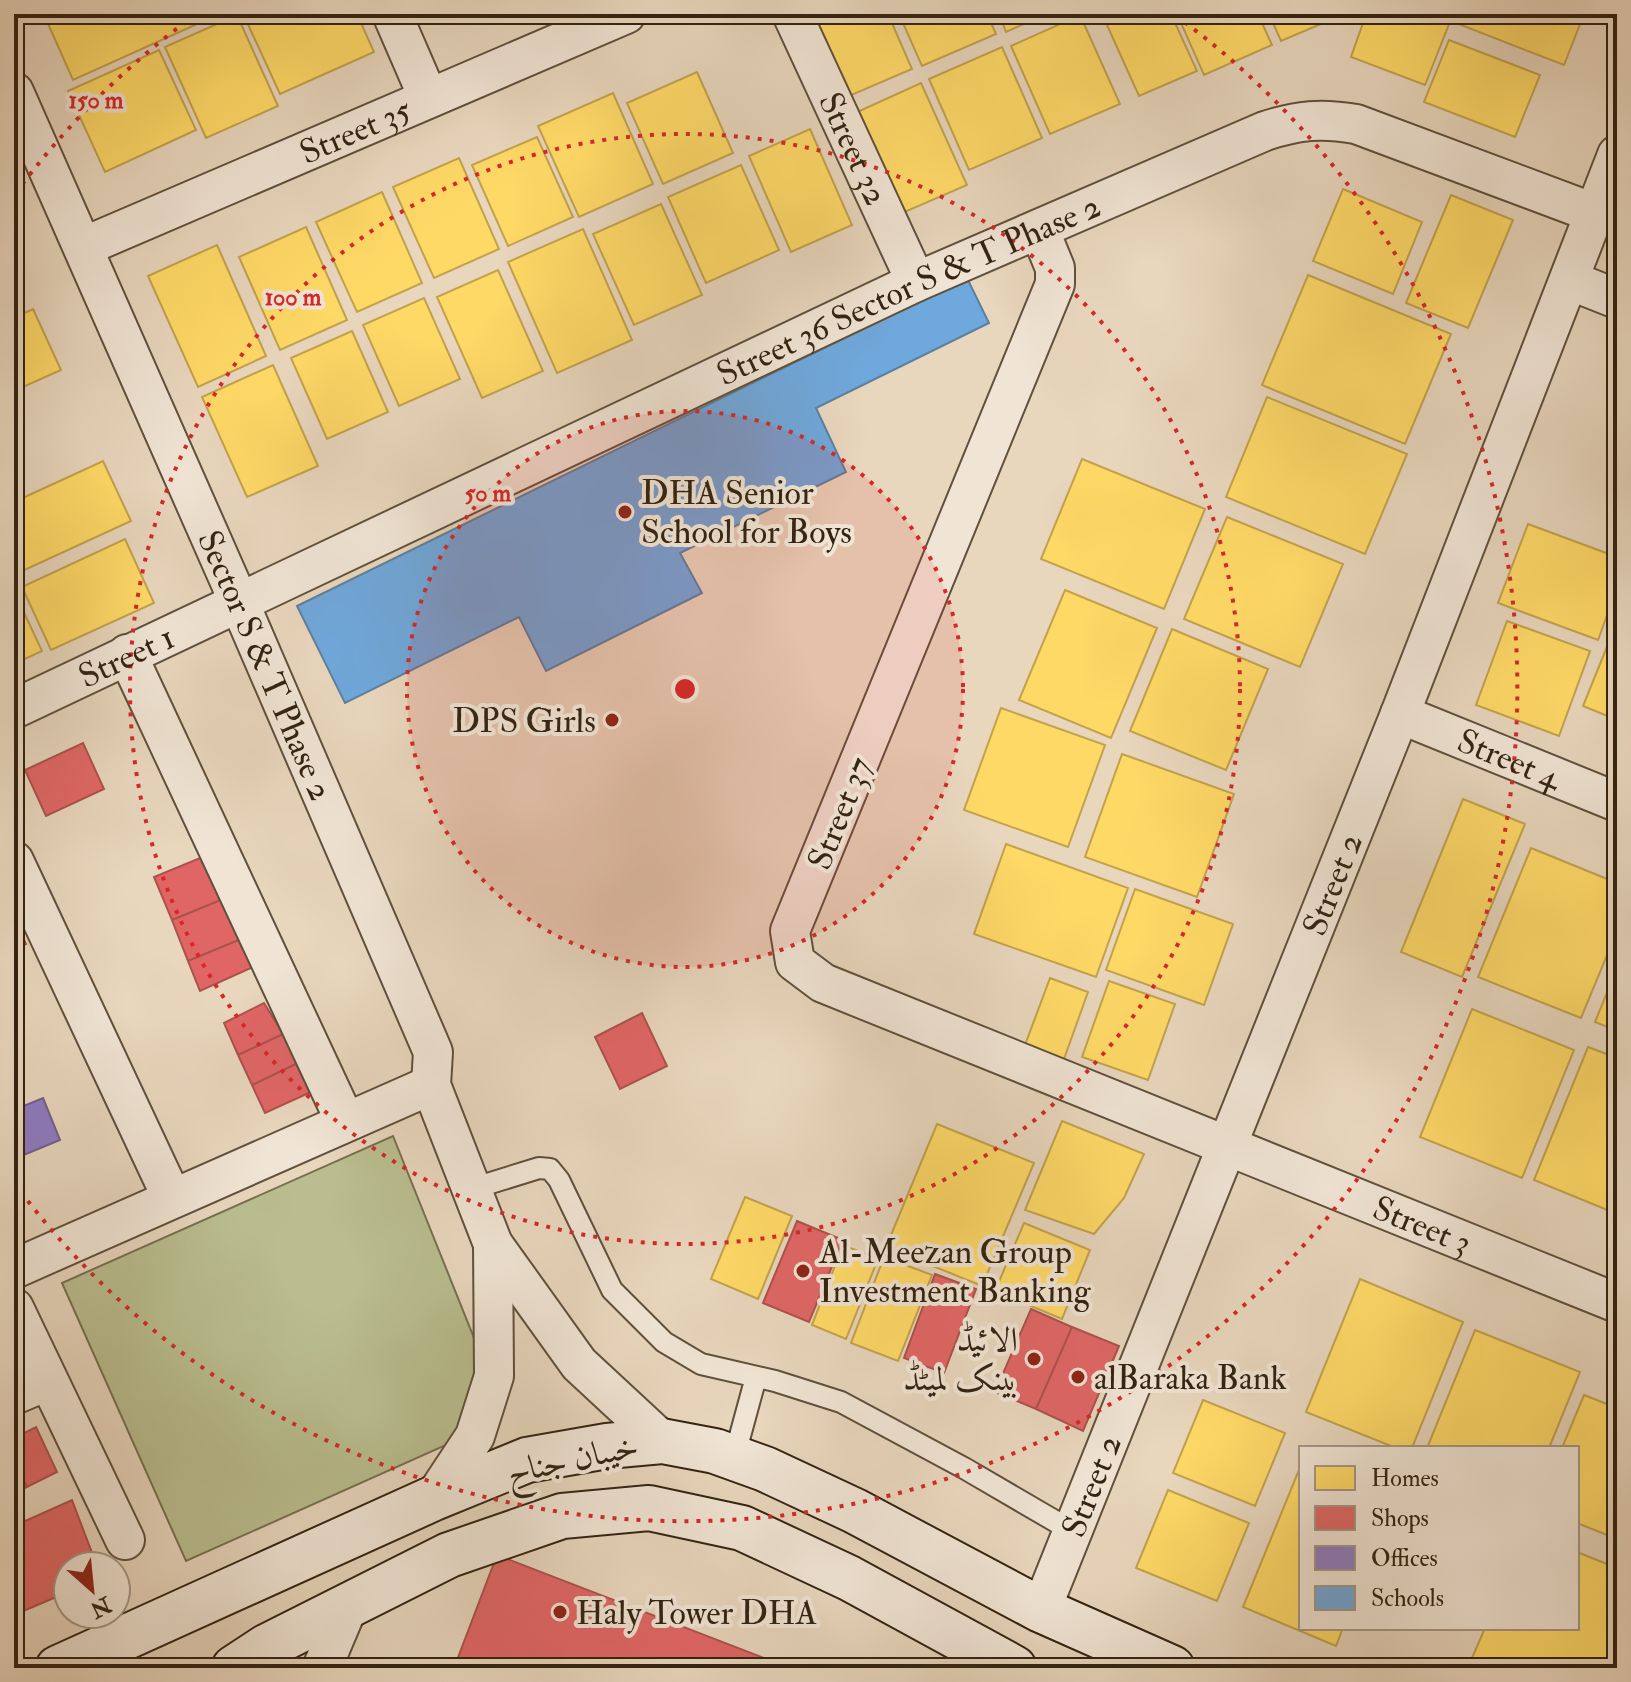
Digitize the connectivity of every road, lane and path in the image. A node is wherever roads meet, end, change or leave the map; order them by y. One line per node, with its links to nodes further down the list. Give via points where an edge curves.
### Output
1 (392, 14): 5 (street)
2 (626, 14): 5 (street, Street 35)
3 (792, 14): 11 (street, Street 32)
4 (14, 92): 9 (street, Sector S & T Phase 2)
5 (428, 97): 9 (street, Street 35)
6 (1617, 155): 7 (street, Street 2)
7 (1594, 213): 8 (street, Street 36 Sector S & T Phase 2, via 1356,124 1329,119 1265,131); 10 (street, Street 2)
8 (1039, 229): 11 (street, Street 36 Sector S & T Phase 2); 21 (street, Street 37, via 1055,268 1055,284 790,931 795,962 823,983)
9 (83, 247): 13 (street, Sector S & T Phase 2)
10 (1569, 280): 12 (street); 16 (street, Street 2)
11 (916, 282): 13 (street, Street 36 Sector S & T Phase 2)
12 (1617, 299)
13 (239, 602): 14 (street, Street 1); 19 (street, Sector S & T Phase 2, via 433,1052)
14 (127, 654): 15 (street, Street 1); 20 (street)
15 (14, 709)
16 (1400, 714): 17 (street, Street 4); 21 (street, Street 2)
17 (1617, 802)
18 (14, 861): 23 (street)
19 (431, 1085): 20 (street); 22 (street, Sector S & T Phase 2)
20 (345, 1121): 23 (street)
21 (1227, 1147): 26 (street, Street 3); 33 (street, Street 2)
22 (471, 1189): 24 (street, Sector S & T Phase 2); 28 (lane, via 550,1169 612,1290 664,1342 701,1364)
23 (172, 1198): 25 (street)
24 (493, 1244): 30 (street, Sector S & T Phase 2, via 579,1364); 32 (street, Sector S & T Phase 2, via 494,1376 475,1436)
25 (14, 1269)
26 (1617, 1303)
27 (14, 1308): 29 (street)
28 (756, 1377): 31 (lane); 33 (lane, via 841,1402)
29 (30, 1388): 34 (street)
30 (662, 1441): 31 (main road, خیبان جناح); 32 (main road, خیبان جناح, via 527,1460)
31 (734, 1458): 36 (main road, خیبان جناح, via 855,1511)
32 (434, 1498): 37 (main road, خیبان جناح)
33 (1072, 1531): 36 (street, Street 2)
34 (125, 1540)
35 (349, 1604): 38 (main road, خیبان جناح); 39 (street); 40 (main road, خیبان جناح, via 449,1555 562,1516 649,1508 742,1528 849,1578)
36 (1041, 1610): 41 (main road, خیبان جناح)
37 (79, 1663)
38 (234, 1668)
39 (322, 1668)
40 (1014, 1668)
41 (1172, 1668)

